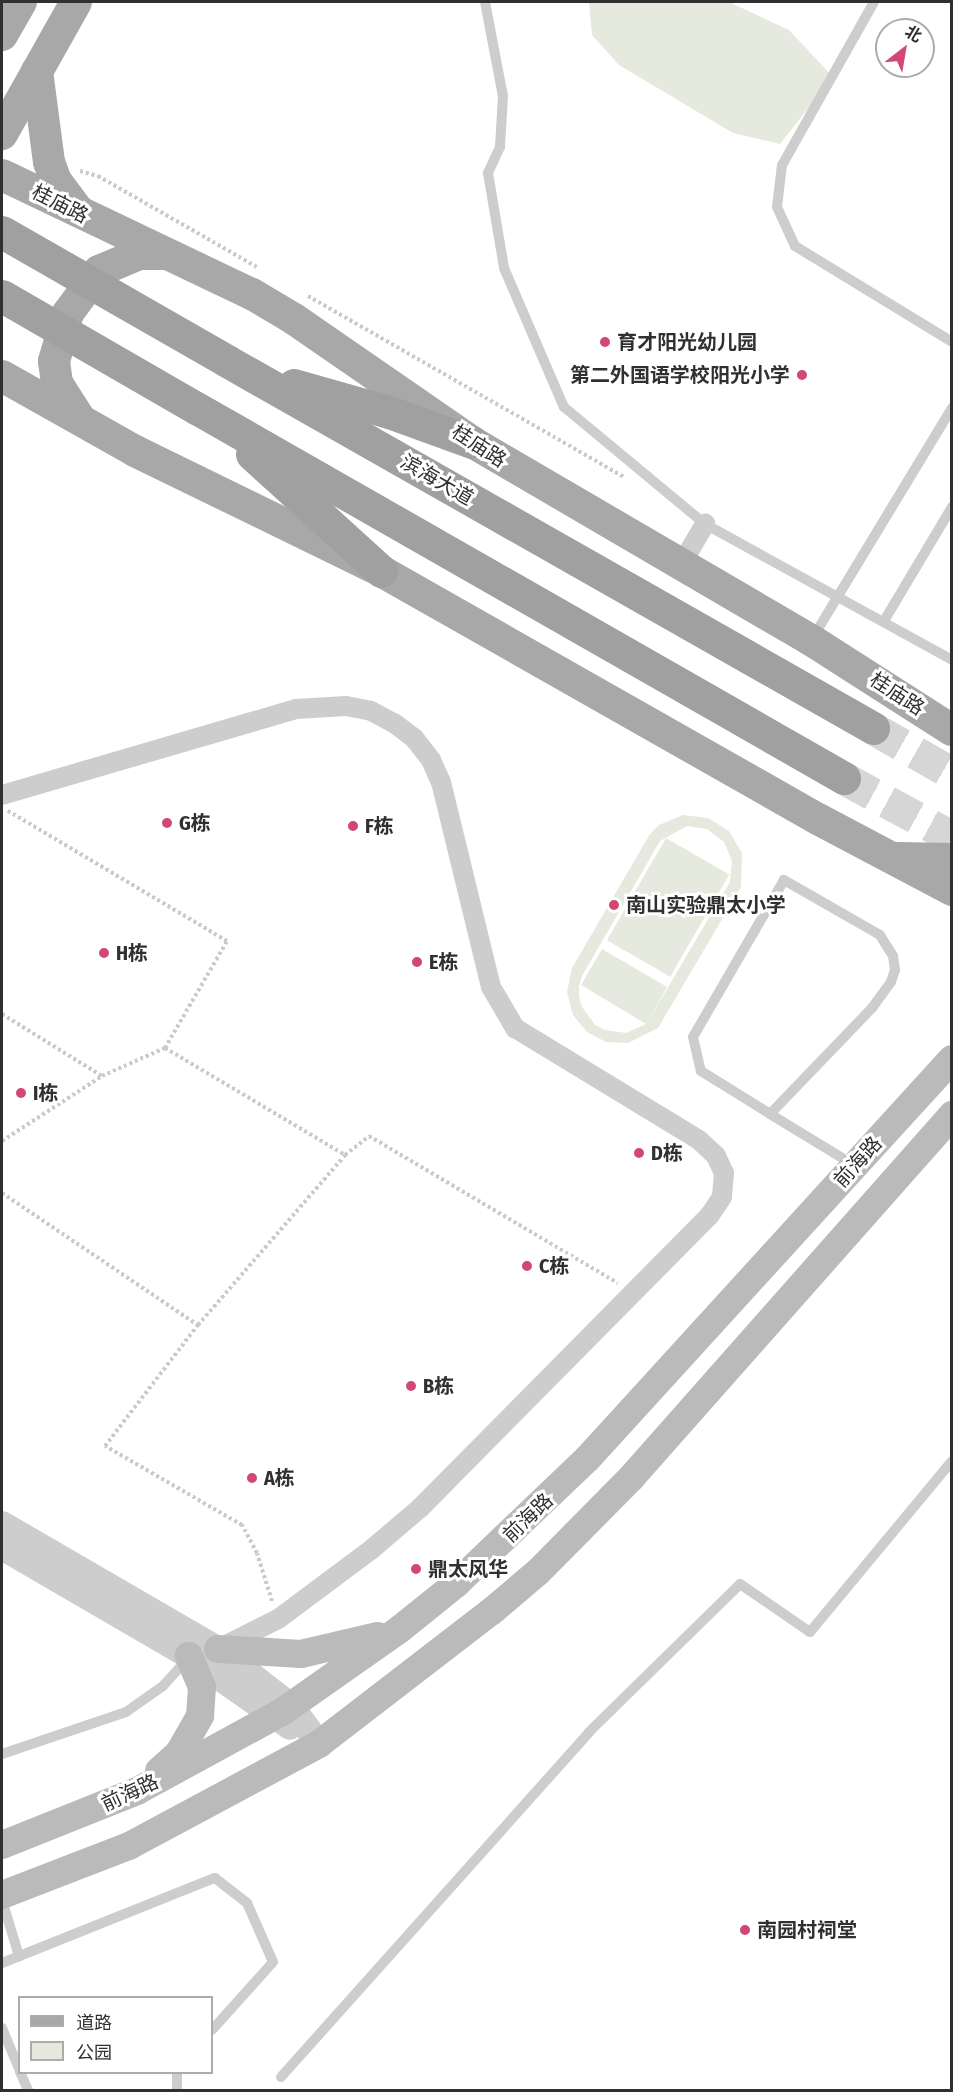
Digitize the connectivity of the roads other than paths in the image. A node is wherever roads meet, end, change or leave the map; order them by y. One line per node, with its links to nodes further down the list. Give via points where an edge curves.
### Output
1 (21, 2): 5 (main road)
2 (76, 2): 6 (main road)
3 (485, 2): 21 (lane, via 503,96 500,147 488,173 504,268 564,407)
4 (874, 2): 13 (lane, via 782,165 777,207 795,246)
5 (2, 35)
6 (37, 71): 7 (main road); 9 (main road, via 49,162 69,202)
7 (2, 134)
8 (2, 175): 9 (main road, 桂庙路)
9 (89, 219): 11 (main road, 桂庙路)
10 (2, 232): 14 (highway, 滨海大道, bridge)
11 (163, 254): 18 (main road, via 139,254 99,271 68,313 54,361 57,383); 19 (main road, 桂庙路, via 252,294 294,319)
12 (2, 296): 17 (highway, bridge)
13 (951, 342)
14 (227, 361): 19 (highway); 28 (highway, 滨海大道)
15 (4, 378): 18 (main road)
16 (951, 408): 24 (lane)
17 (198, 409): 23 (highway); 30 (highway)
18 (85, 424): 23 (main road)
19 (472, 442): 22 (main road, 桂庙路)
20 (951, 507): 25 (lane)
21 (705, 524): 22 (street); 24 (lane)
22 (681, 565): 26 (main road, 桂庙路)
23 (381, 571): 33 (main road)
24 (838, 595): 25 (lane); 26 (lane)
25 (884, 621): 27 (lane)
26 (811, 640): 29 (main road, 桂庙路)
27 (951, 660)
28 (873, 728)
29 (951, 730)
30 (844, 778)
31 (2, 795): 44 (street, via 296,710 322,706 371,711 414,738 441,782 484,964 509,1019 536,1043 699,1140 716,1156 724,1173 722,1197 710,1215 420,1508 278,1619)
32 (951, 859): 33 (main road)
33 (905, 865): 34 (main road); 35 (main road)
34 (951, 890)
35 (951, 902)
36 (951, 1059): 39 (main road, 前海路)
37 (770, 1114): 37 (lane, via 872,1008 891,982 894,970 893,956 880,935 784,880 693,1037 701,1071); 39 (lane)
38 (951, 1115): 47 (main road, 前海路, via 580,1530 538,1572 437,1656)
39 (855, 1165): 43 (main road, 前海路, via 581,1465 501,1544)
40 (951, 1461): 60 (lane, via 810,1632 740,1584 589,1732)
41 (2, 1524): 44 (street)
42 (2, 1547): 45 (street)
43 (400, 1629): 44 (main road, via 346,1647 301,1654); 46 (main road, 前海路)
44 (218, 1649): 46 (street)
45 (189, 1656): 46 (street); 48 (lane, via 163,1686 126,1712); 49 (main road, via 202,1687 196,1727 179,1753)
46 (282, 1712): 47 (street); 49 (main road, 前海路)
47 (319, 1744): 51 (main road, 前海路, via 129,1846)
48 (2, 1754)
49 (137, 1791): 50 (main road, 前海路)
50 (2, 1845)
51 (2, 1895)
52 (2, 1900): 53 (lane)
53 (19, 1956): 54 (lane); 56 (lane, via 215,1878 247,1903 273,1962)
54 (2, 1963)
55 (2, 2028): 57 (lane)
56 (213, 2030)
57 (18, 2067)
58 (21, 2074): 61 (lane)
59 (177, 2074): 62 (lane)
60 (281, 2077)
61 (28, 2091)
62 (177, 2091)

